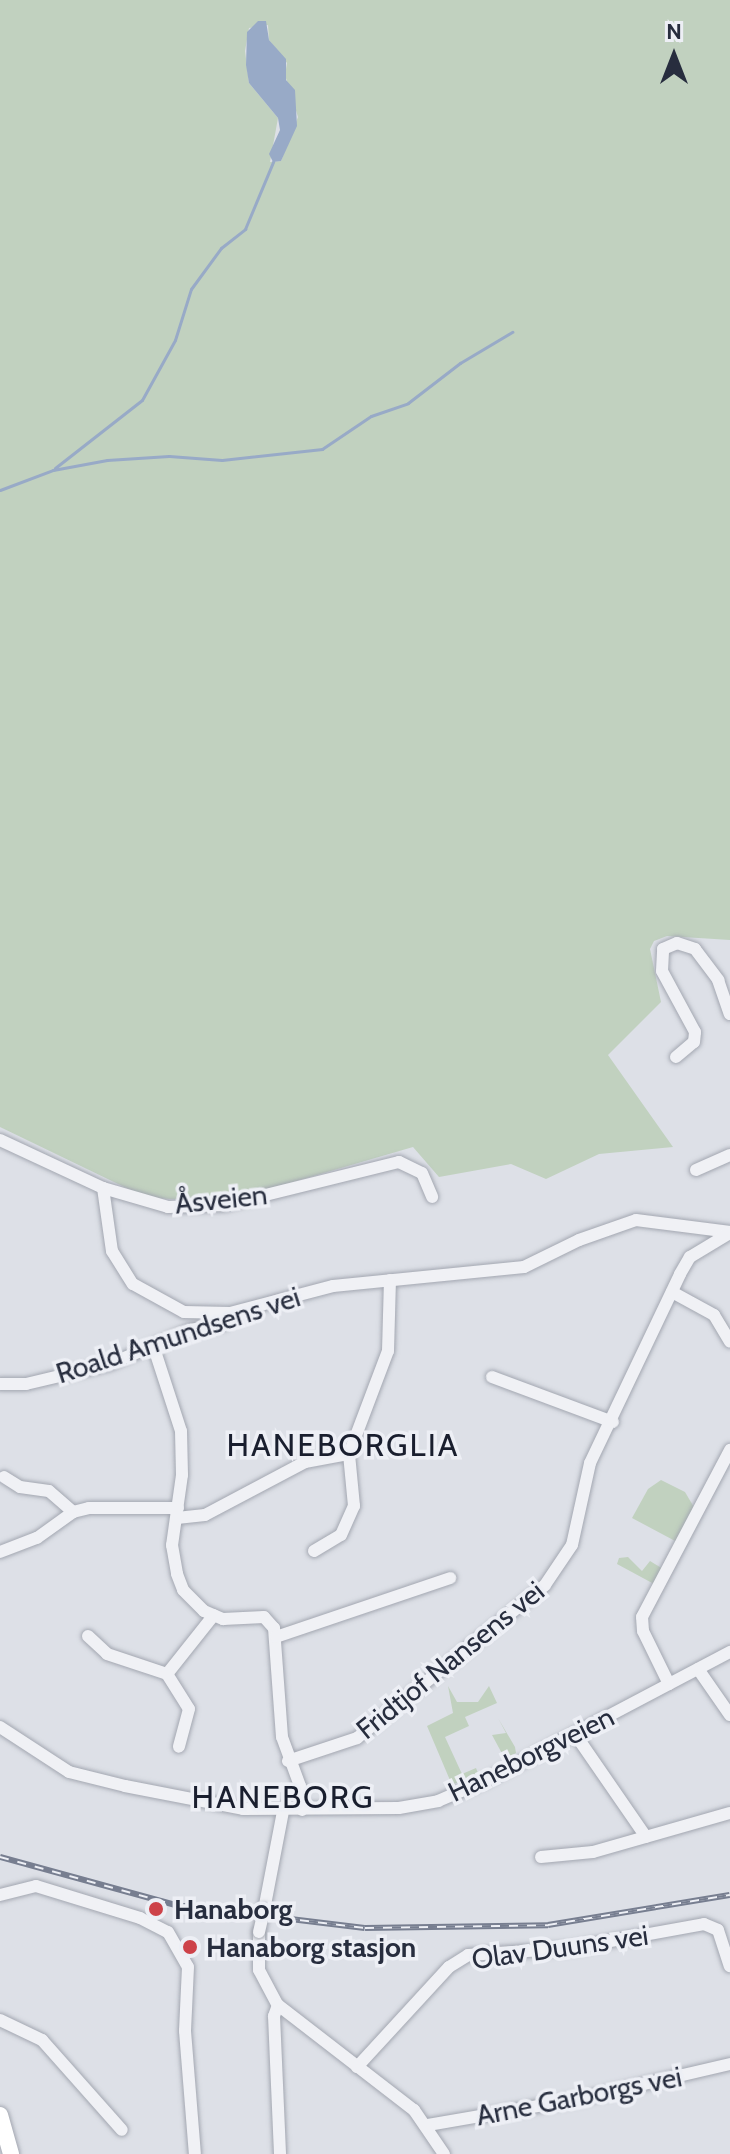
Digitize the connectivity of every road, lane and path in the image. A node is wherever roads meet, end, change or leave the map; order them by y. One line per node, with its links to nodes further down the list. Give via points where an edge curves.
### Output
1 (730, 1014): 2 (street, via 718,980 695,949 677,943 663,949 662,971 695,1032 694,1042)
2 (676, 1057)
3 (0, 1140): 6 (street, Åsveien)
4 (730, 1155): 5 (street)
5 (696, 1170)
6 (103, 1188): 7 (street, Åsveien, via 168,1207 225,1205 399,1162 422,1173); 11 (street, via 112,1251 133,1284 184,1312)
7 (432, 1197)
8 (730, 1232): 9 (street, Roald Amundsens vei, via 636,1220 524,1267); 10 (street, Fridtjof Nansens vei, via 690,1257)
9 (390, 1280): 11 (street, Roald Amundsens vei, via 333,1286); 18 (street, via 388,1351)
10 (672, 1292): 12 (street, via 706,1308); 16 (street, Fridtjof Nansens vei)
11 (230, 1313): 13 (street, Roald Amundsens vei, via 223,1324 190,1330)
12 (730, 1342)
13 (154, 1348): 15 (street, Roald Amundsens vei, via 26,1384); 21 (street, via 181,1431)
14 (492, 1377): 16 (street)
15 (0, 1384)
16 (613, 1422): 36 (street, Fridtjof Nansens vei, via 590,1463 572,1545 545,1585 357,1738)
17 (730, 1450): 31 (street, via 642,1617 643,1631)
18 (349, 1454): 21 (street, via 305,1462 205,1515); 22 (street, via 354,1506 341,1535)
19 (4, 1477): 20 (street, via 20,1487 49,1491)
20 (73, 1512): 21 (street, via 123,1505); 23 (street, via 56,1528)
21 (177, 1513): 25 (street, via 172,1545 183,1590)
22 (314, 1551)
23 (0, 1552)
24 (450, 1578): 27 (street)
25 (214, 1615): 27 (street, via 264,1617); 30 (street)
26 (88, 1636): 30 (street, via 107,1654)
27 (276, 1637): 36 (street)
28 (730, 1652): 29 (street, Haneborgveien)
29 (698, 1669): 31 (street, Haneborgveien); 32 (street)
30 (167, 1674): 35 (street, via 189,1709)
31 (669, 1684): 34 (street, Haneborgveien)
32 (730, 1715)
33 (0, 1727): 38 (street, Haneborgveien, via 86,1778 224,1806)
34 (575, 1734): 37 (street, Haneborgveien, via 438,1801 387,1809); 40 (street)
35 (179, 1747)
36 (288, 1761): 37 (street, via 300,1786)
37 (302, 1810): 38 (street, Haneborgveien)
38 (283, 1811): 44 (street, bridge, via 259,1932 259,1970)
39 (730, 1813): 40 (street)
40 (646, 1837): 41 (street, via 593,1852)
41 (541, 1857)
42 (0, 1895): 52 (street, via 36,1886 140,1918 168,1932 188,1967 185,2031)
43 (730, 1966): 47 (street, Olav Duuns vei, via 712,1926 572,1948 468,1955 449,1967)
44 (278, 2005): 47 (street); 53 (street, via 274,2016)
45 (0, 2020): 50 (street, via 42,2040)
46 (730, 2064): 49 (street, Arne Garborgs vei, via 584,2098)
47 (357, 2067): 49 (street)
48 (0, 2115): 51 (main road)
49 (428, 2125): 54 (street)
50 (122, 2130)
51 (11, 2154)
52 (195, 2154)
53 (280, 2154)
54 (444, 2154)

